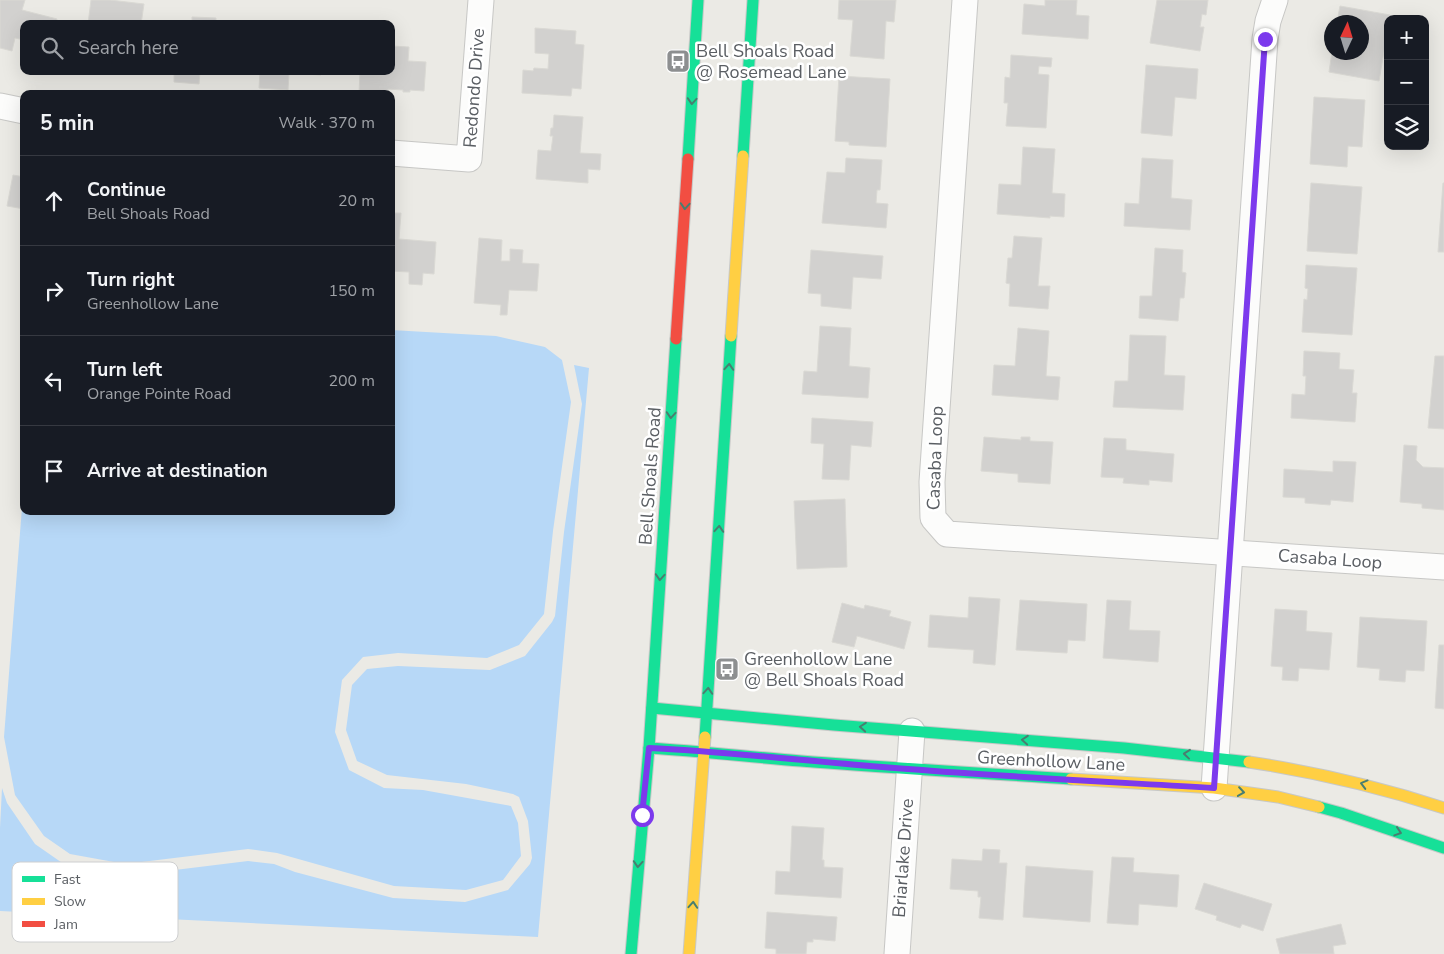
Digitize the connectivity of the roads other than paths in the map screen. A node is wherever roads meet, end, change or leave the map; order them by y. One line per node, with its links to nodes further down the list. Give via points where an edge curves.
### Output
1 (481, 0): 8 (street, Redondo Drive, via 469,159)
2 (698, 0): 11 (main road, Bell Shoals Road, one-way to 11)
3 (752, 0): 12 (main road, one-way to 3)
4 (965, 0): 9 (street, Casaba Loop, via 932,482 933,518 947,534)
5 (1275, 0): 9 (street, via 1265,39)
6 (0, 106): 7 (street)
7 (20, 110)
8 (395, 153)
9 (1231, 552): 10 (street, Casaba Loop); 16 (street)
10 (1444, 567)
11 (652, 708): 12 (main road, Greenhollow Lane); 14 (main road, Bell Shoals Road)
12 (707, 714): 13 (main road, Greenhollow Lane, one-way to 12); 15 (main road)
13 (912, 732): 16 (main road, Greenhollow Lane, one-way to 13); 17 (street, Briarlake Drive)
14 (649, 748): 15 (main road, Greenhollow Lane); 21 (main road, Bell Shoals Road, one-way to 21)
15 (704, 751): 17 (main road, Greenhollow Lane); 22 (main road, one-way to 15)
16 (1216, 757): 18 (street); 19 (main road, Greenhollow Lane, one-way to 16, via 1353,781 1284,766)
17 (909, 769): 18 (main road, Greenhollow Lane); 23 (street, Briarlake Drive)
18 (1214, 788): 20 (main road, Greenhollow Lane, one-way to 20, via 1278,797 1341,813)
19 (1444, 808)
20 (1444, 848)
21 (632, 954)
22 (690, 954)
23 (897, 954)

